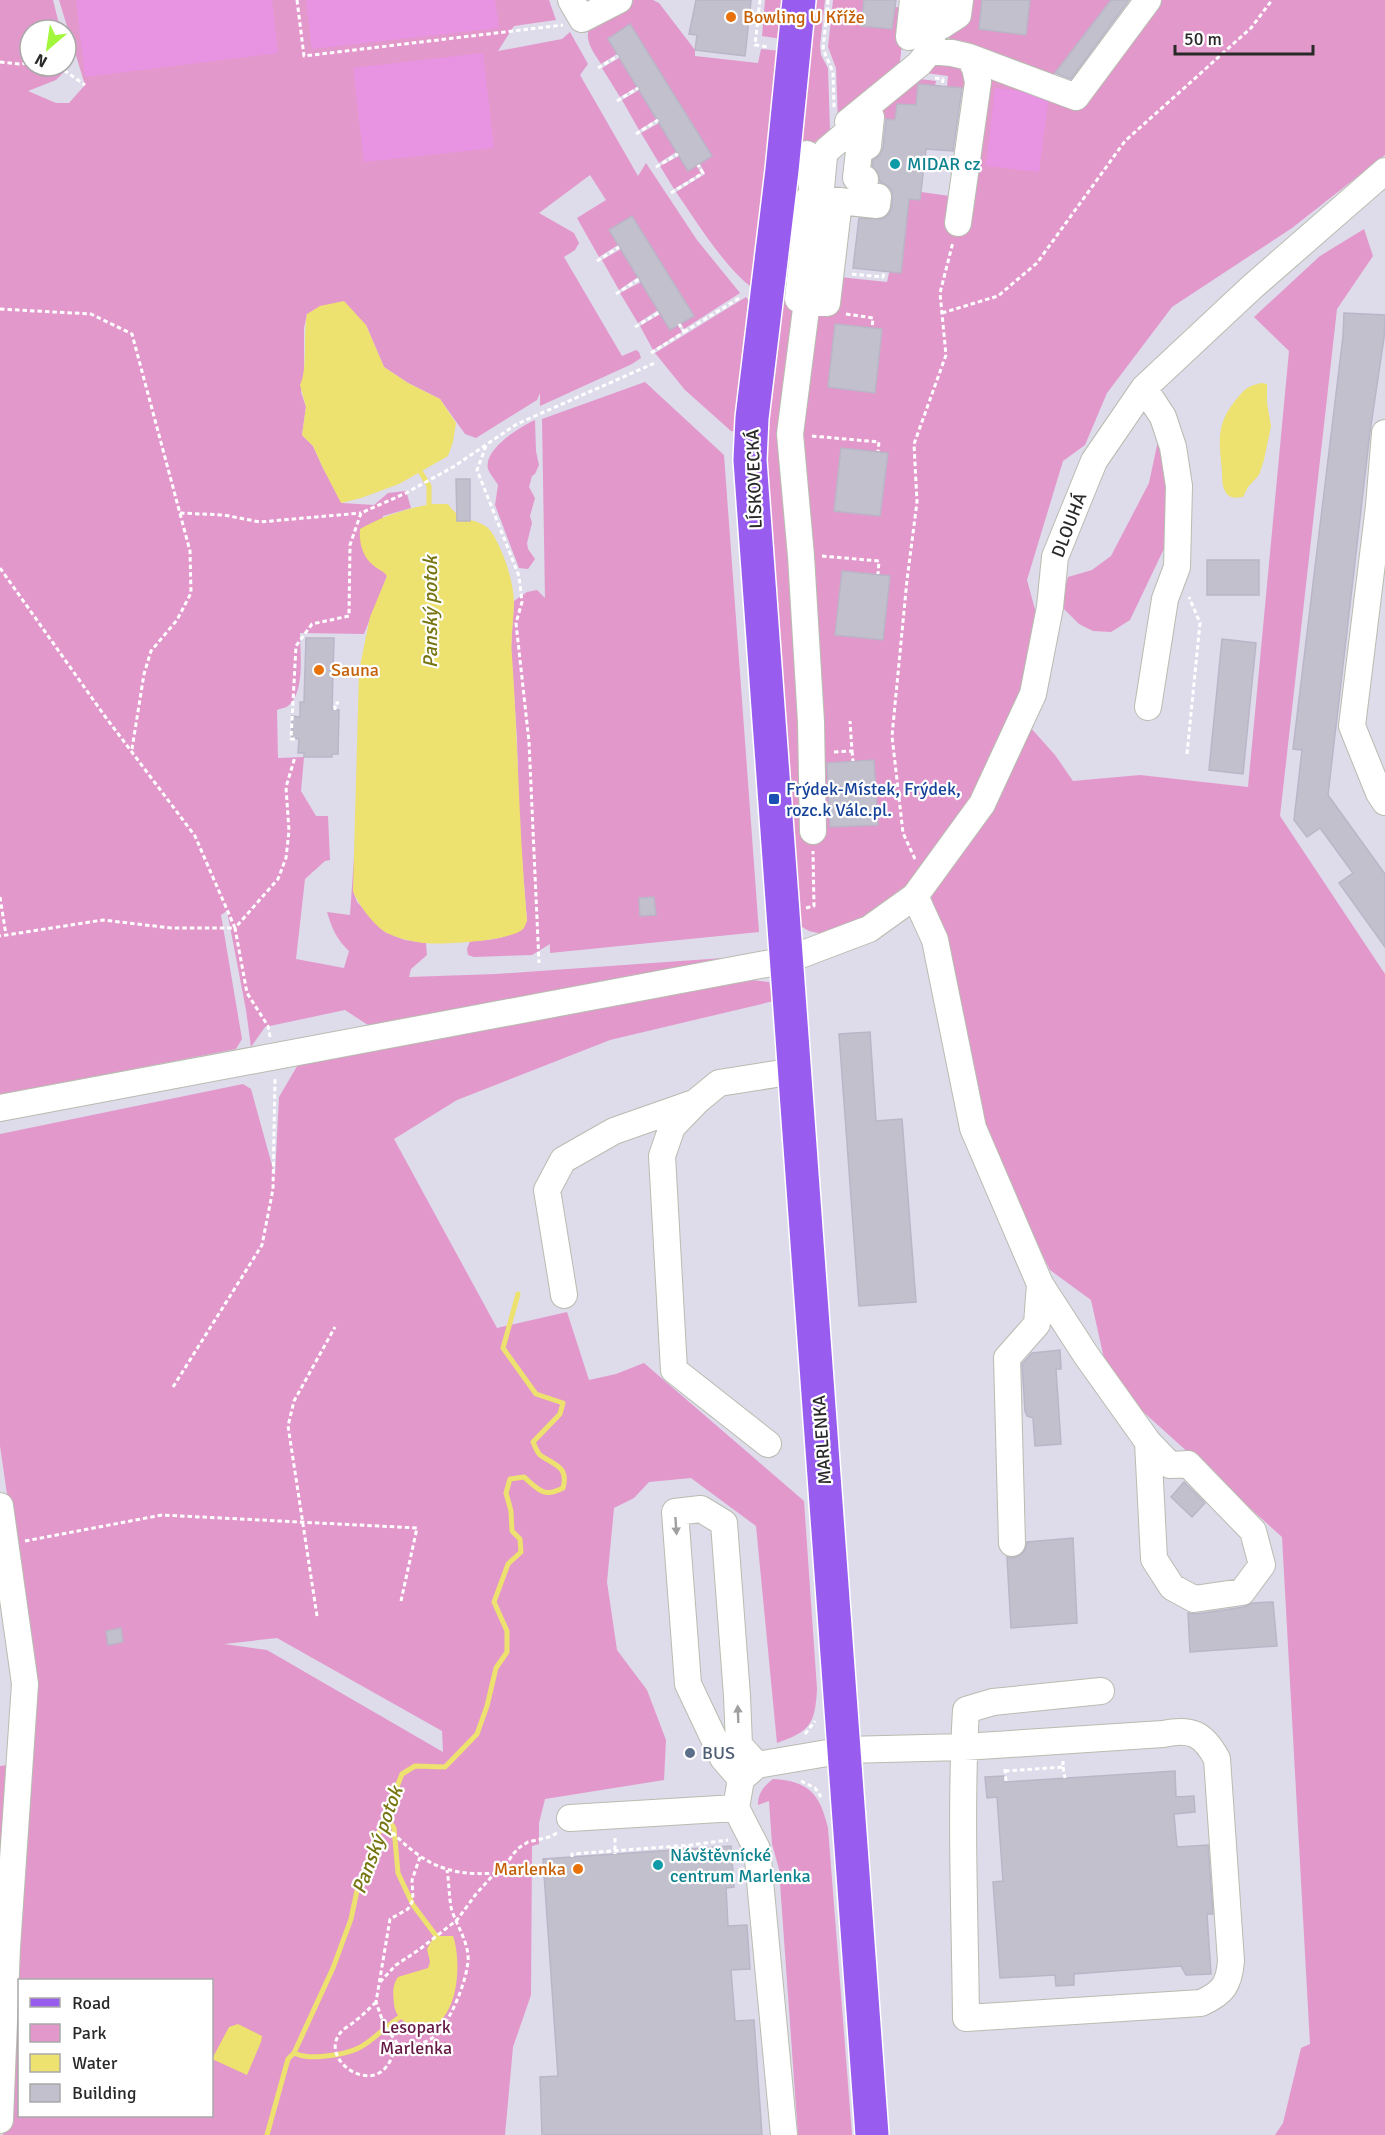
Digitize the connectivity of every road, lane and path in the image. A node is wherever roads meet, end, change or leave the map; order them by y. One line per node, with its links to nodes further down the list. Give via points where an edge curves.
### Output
1 (297, 0): 11 (path, via 304,56 557,28)
2 (619, 0): 11 (street)
3 (759, 0): 13 (path, via 755,45)
4 (799, 0): 28 (main road, LÍSKOVECKÁ)
5 (828, 0): 25 (path, via 823,49 833,72)
6 (914, 0): 12 (street, via 909,38)
7 (938, 0): 12 (street)
8 (960, 0): 12 (street, via 958,15 941,26)
9 (1148, 0): 16 (street, via 1076,97)
10 (1272, 0): 41 (path, via 1251,28 1125,141 1037,263 998,296)
11 (576, 10)
12 (934, 25): 14 (street)
13 (774, 48)
14 (930, 51): 16 (street); 25 (street)
15 (618, 56): 19 (path)
16 (969, 57): 33 (street, via 978,82)
17 (0, 62): 18 (path)
18 (18, 63)
19 (598, 68)
20 (75, 78): 21 (path)
21 (85, 85)
22 (638, 88): 23 (path)
23 (617, 101)
24 (658, 120): 26 (path)
25 (834, 133): 28 (street)
26 (636, 134)
27 (678, 154): 30 (path)
28 (795, 162): 49 (street, via 824,200); 76 (main road, LÍSKOVECKÁ, via 753,418 750,460)
29 (698, 165): 32 (path, via 703,173)
30 (656, 167)
31 (1385, 171): 47 (street, DLOUHÁ)
32 (671, 193)
33 (958, 223): 41 (path, via 940,293)
34 (619, 247): 35 (path)
35 (597, 261)
36 (639, 279): 38 (path)
37 (749, 292): 44 (path)
38 (616, 294)
39 (0, 309): 52 (path, via 91,314 132,334)
40 (660, 312): 43 (path)
41 (942, 313): 71 (path, via 946,355 914,444 917,502 892,736 903,833)
42 (680, 324): 44 (path)
43 (635, 327)
44 (684, 332): 45 (path)
45 (651, 353)
46 (657, 362): 50 (path, via 517,424)
47 (1144, 388): 55 (street, via 1163,417 1173,447 1179,486); 71 (street, DLOUHÁ, via 1094,461 1055,557 1034,694 982,804)
48 (1385, 433): 69 (street, via 1352,726)
49 (790, 434): 51 (path, via 879,442); 54 (street)
50 (487, 444): 53 (path, via 416,488); 77 (path, via 477,470 519,576 522,602 516,623 529,742)
51 (878, 451)
52 (180, 513): 53 (path, via 260,522); 63 (path, via 190,551 191,593 177,620 152,651 144,674)
53 (361, 513): 62 (path, via 350,545 349,616 312,624 296,646 291,739)
54 (801, 556): 57 (path, via 879,561); 65 (street)
55 (1178, 567): 59 (street, via 1165,599); 66 (path, via 1200,623)
56 (0, 568): 63 (path)
57 (878, 574)
58 (339, 703): 60 (path, via 335,703)
59 (1148, 707)
60 (335, 710)
61 (850, 720): 64 (path)
62 (296, 739)
63 (131, 751): 73 (path, via 195,836)
64 (852, 751): 65 (path); 68 (path)
65 (812, 753): 70 (street)
66 (1187, 754)
67 (295, 757): 73 (path, via 286,788 286,858 278,879)
68 (853, 761)
69 (1385, 802)
70 (813, 831)
71 (921, 889): 76 (street, DLOUHÁ, via 869,929); 82 (street, via 973,1128)
72 (0, 897): 74 (path)
73 (234, 928): 74 (path, via 171,928 103,920); 78 (path, via 247,993 268,1026)
74 (6, 935): 75 (path)
75 (0, 936)
76 (787, 960): 78 (street, DLOUHÁ); 79 (main road, MARLENKA)
77 (539, 963)
78 (275, 1056): 81 (street, DLOUHÁ); 85 (path, via 273,1189 262,1245)
79 (795, 1071): 80 (street, via 719,1083); 96 (main road, MARLENKA)
80 (697, 1101): 83 (street, via 614,1131 563,1160 547,1190); 87 (street, via 672,1127 662,1156 674,1370)
81 (0, 1108)
82 (1040, 1284): 86 (street); 90 (street, via 1037,1324 1006,1358)
83 (564, 1295)
84 (335, 1328): 89 (path, via 294,1401 288,1426)
85 (173, 1387)
86 (1148, 1442): 86 (street, via 1154,1559 1172,1587 1194,1599 1242,1592 1262,1565 1253,1531 1188,1464 1170,1465)
87 (768, 1444)
88 (0, 1506): 91 (street)
89 (303, 1521): 91 (path, via 162,1515); 92 (path, via 417,1528); 93 (path)
90 (1012, 1543)
91 (5, 1545): 112 (street, via 25,1684 6,1947)
92 (401, 1601)
93 (317, 1616)
94 (1101, 1691): 95 (street, via 993,1702 966,1710)
95 (964, 1747): 95 (street, via 1180,1731 1196,1734 1209,1744 1217,1759 1231,1961 1229,1980 1220,1992 1201,2003 966,2018); 96 (street)
96 (845, 1750): 98 (street); 114 (main road, MARLENKA)
97 (1064, 1767): 99 (path)
98 (749, 1772): 98 (street, one-way to 98, via 739,1745 724,1523 701,1509 675,1512 688,1684 723,1758); 100 (street)
99 (1065, 1778)
100 (736, 1808): 101 (street); 113 (street, via 757,1849)
101 (570, 1818): 107 (path, via 559,1832 520,1847)
102 (387, 1827): 105 (path)
103 (615, 1837): 104 (path)
104 (615, 1854)
105 (420, 1857): 106 (path); 109 (path, via 412,1880 413,1900 408,1909 390,1919)
106 (447, 1870): 107 (path, via 472,1875); 108 (path)
107 (495, 1873): 108 (path)
108 (457, 1920): 109 (path, via 396,1965); 111 (path, via 468,1957 449,2020 430,2040 409,2045)
109 (380, 1983): 110 (path)
110 (376, 2002): 111 (path, via 384,2025); 111 (path, via 339,2033 334,2049 337,2058 345,2067 370,2076 381,2073)
111 (397, 2043)
112 (0, 2120)
113 (784, 2135)
114 (873, 2135)

